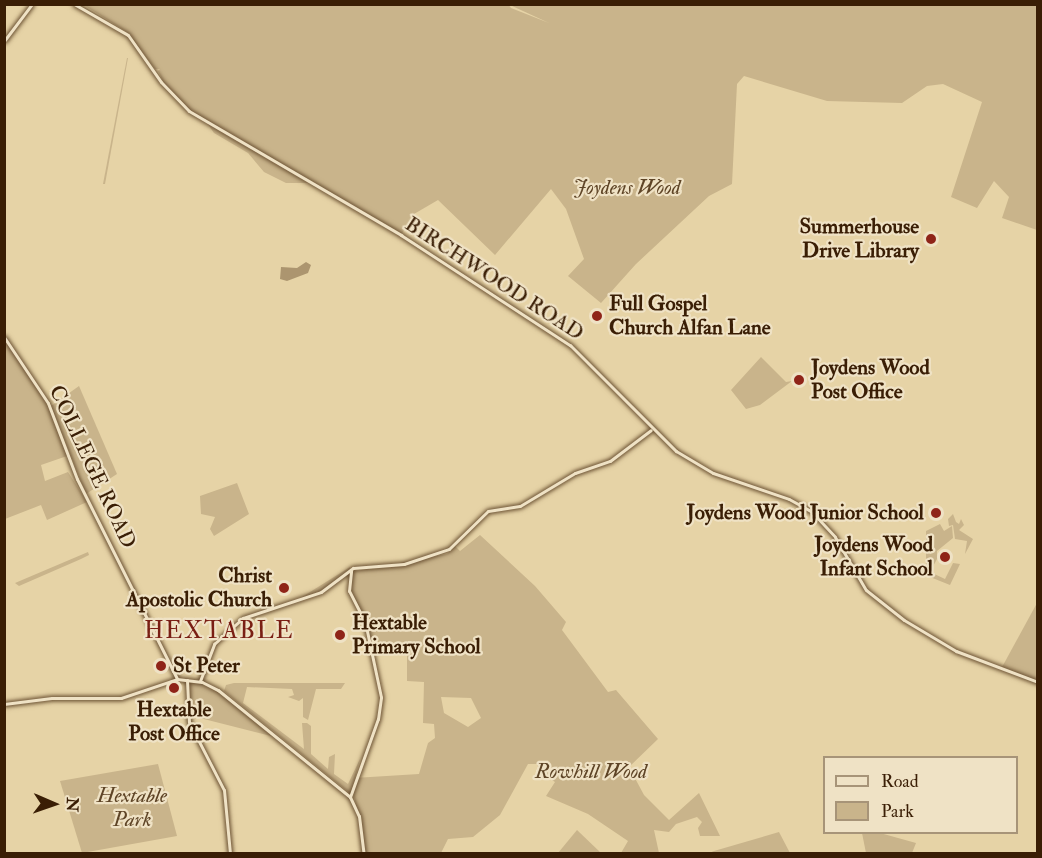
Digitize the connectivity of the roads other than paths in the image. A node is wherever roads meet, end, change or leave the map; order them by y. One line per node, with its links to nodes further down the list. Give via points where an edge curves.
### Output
1 (32, 4): 3 (street)
2 (74, 4): 5 (street, BIRCHWOOD ROAD, via 128,35 161,82 189,111 401,235 563,340 600,372)
3 (4, 41)
4 (4, 337): 7 (street, COLLEGE ROAD, via 48,403 77,479)
5 (651, 430): 6 (street, via 610,461 574,473 520,506 488,511 449,549 404,564); 10 (street, BIRCHWOOD ROAD, via 696,464 810,511 829,528 858,580 875,597 937,641)
6 (353, 568): 9 (street, via 321,592 236,622 214,644); 12 (street, via 349,591 365,622 381,697 378,719)
7 (177, 679): 8 (street); 11 (street, via 127,697 52,698)
8 (187, 680): 9 (street); 13 (street, via 188,716 224,790)
9 (200, 681): 12 (street, via 219,690)
10 (1038, 682)
11 (4, 704)
12 (350, 797): 14 (street, via 359,816)
13 (230, 854)
14 (364, 854)

